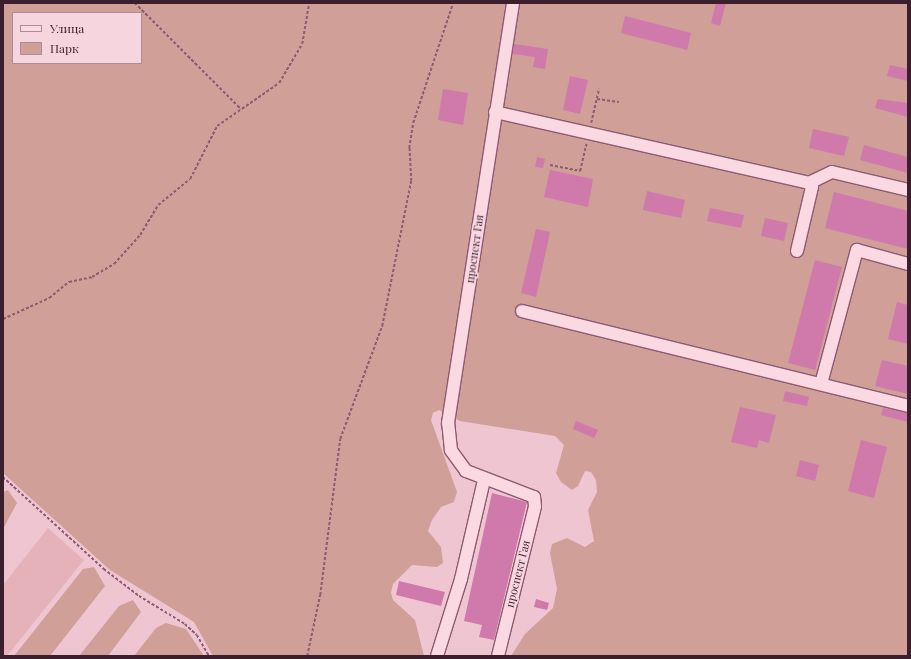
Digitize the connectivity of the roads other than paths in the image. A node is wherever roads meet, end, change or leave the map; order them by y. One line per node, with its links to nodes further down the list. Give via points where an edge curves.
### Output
1 (512, 3): 2 (street, проспект Гая)
2 (495, 112): 3 (street); 10 (street, проспект Гая, via 448,423 451,450 466,470)
3 (809, 183): 4 (street, via 832,172); 5 (street, via 812,187)
4 (908, 190)
5 (797, 251)
6 (908, 264): 8 (street, via 858,250)
7 (522, 311): 8 (street)
8 (821, 384): 9 (street)
9 (908, 406)
10 (484, 480): 11 (street, via 461,579); 12 (street, проспект Гая, via 528,493 534,497 535,506)
11 (437, 656)
12 (498, 656)

